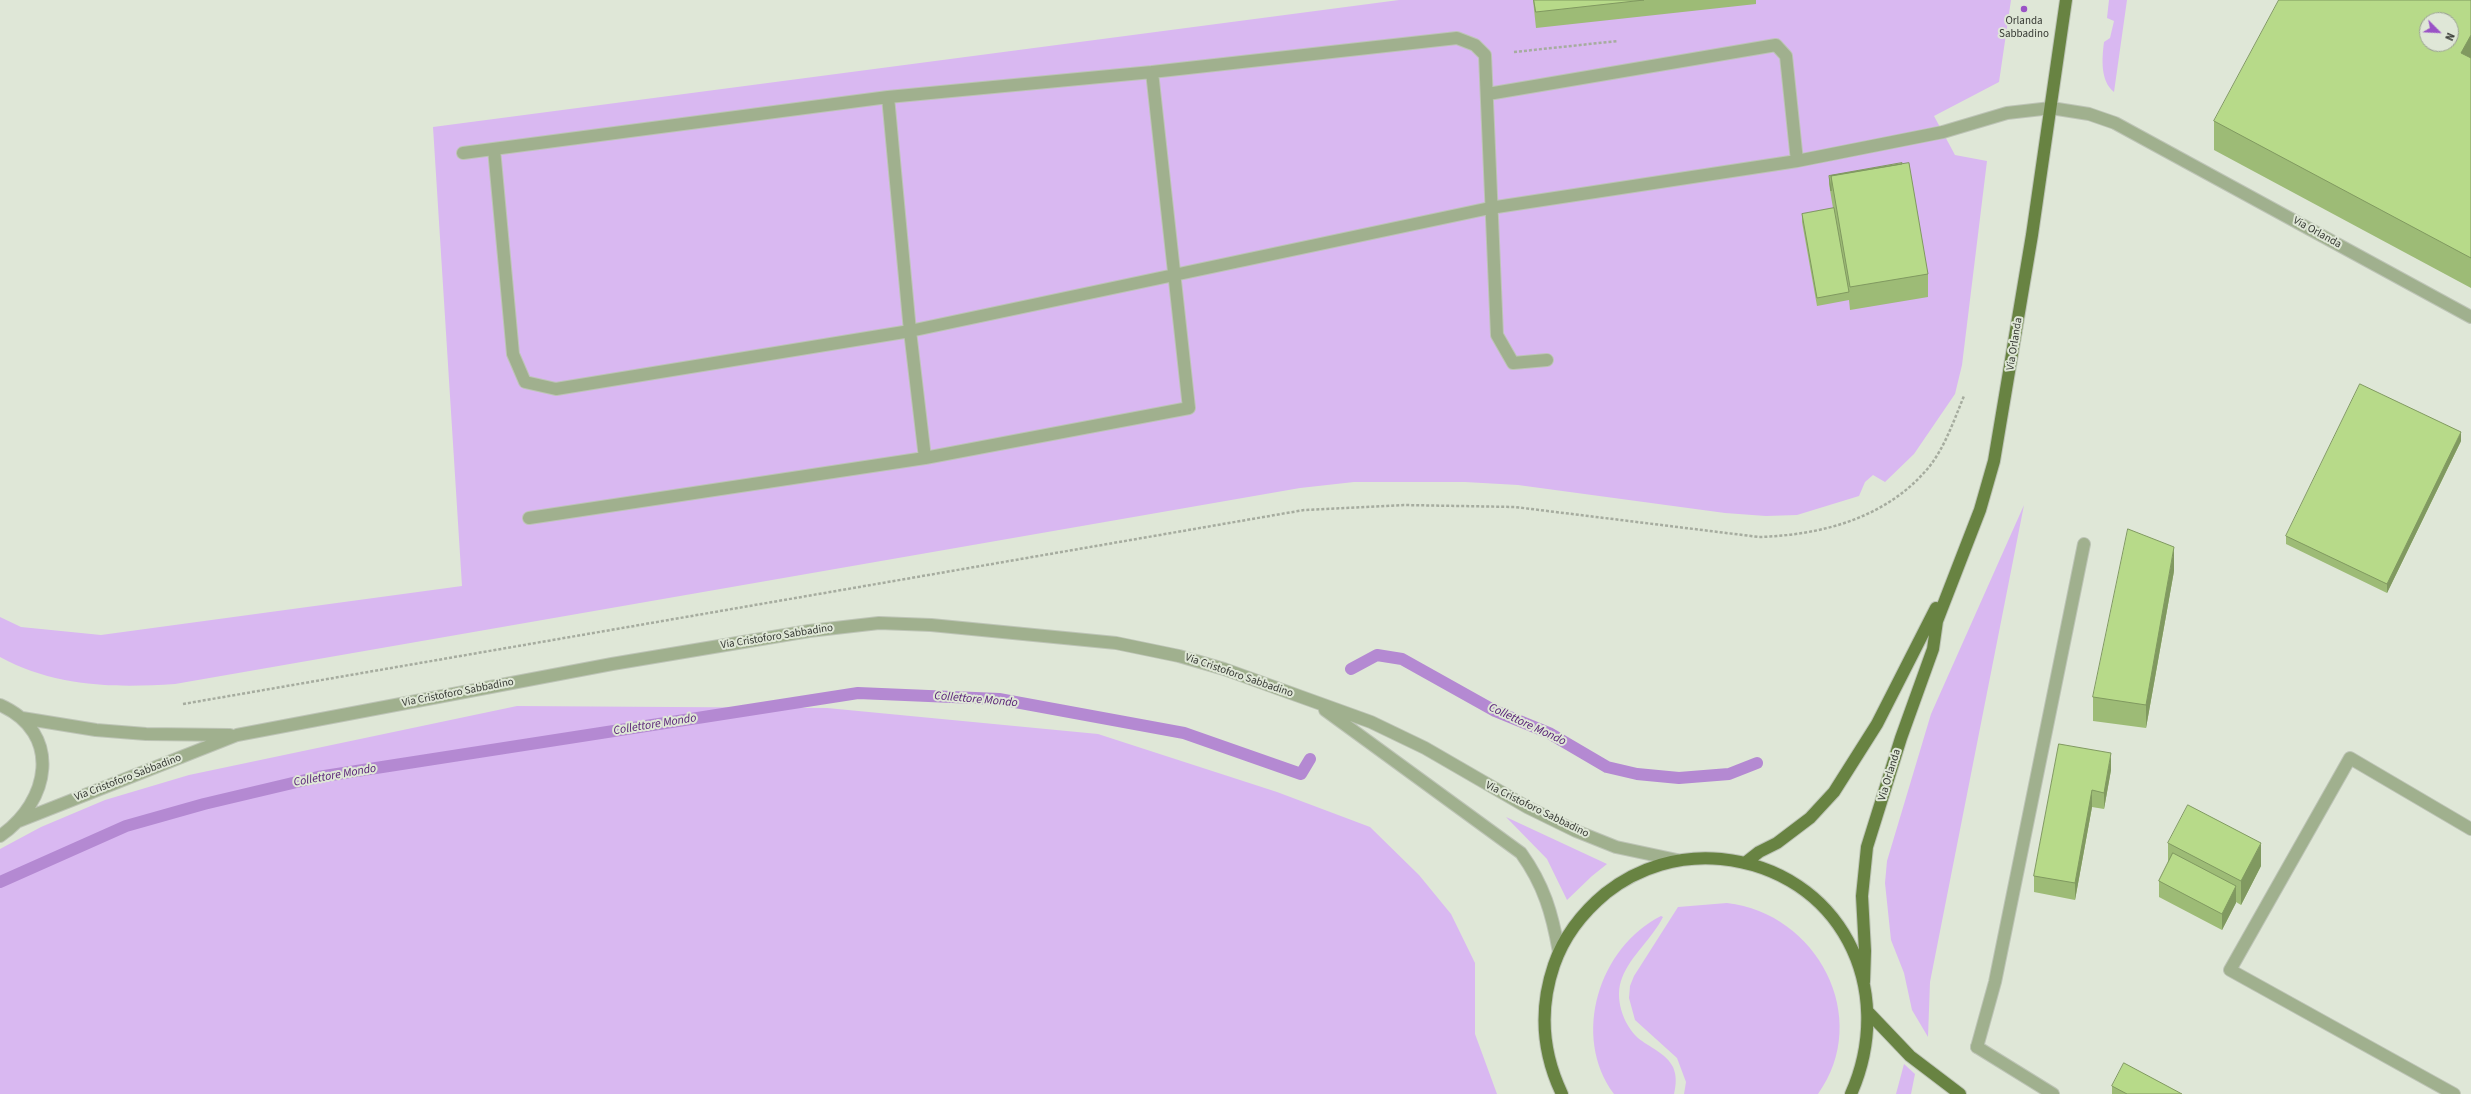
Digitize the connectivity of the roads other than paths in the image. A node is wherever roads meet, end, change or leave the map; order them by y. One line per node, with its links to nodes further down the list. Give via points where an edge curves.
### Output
1 (2066, 0): 5 (main road, Via Orlanda)
2 (1152, 72): 3 (street, via 1457,38 1475,45 1485,55); 4 (street); 10 (street)
3 (1488, 94): 8 (street, via 1776,45 1786,56); 9 (street)
4 (888, 97): 6 (street); 12 (street)
5 (2051, 108): 8 (street, via 2007,113 1943,132); 11 (street, Via Orlanda, via 2089,114 2115,123); 17 (main road, Via Orlanda, via 1994,461 1980,510)
6 (494, 149): 7 (street); 12 (street, via 513,354 525,382 556,389)
7 (463, 153)
8 (1797, 162): 9 (street)
9 (1490, 208): 10 (street); 13 (street, via 1497,335 1514,363)
10 (1173, 275): 12 (street); 14 (street, via 1189,408)
11 (2471, 317)
12 (910, 331): 14 (street)
13 (1547, 360)
14 (925, 458): 15 (street)
15 (529, 518)
16 (2084, 544): 33 (street, via 1995,982 1977,1047)
17 (1956, 575): 26 (main road, Via Orlanda, via 1877,724 1834,792 1810,818 1777,844 1759,852); 28 (main road, Via Orlanda, via 1937,621 1933,648 1901,738 1868,847 1862,896 1865,936)
18 (1316, 703): 21 (street, Via Cristoforo Sabbadino, via 1224,669 1179,656 1116,643 931,625 879,623 809,631 612,664); 25 (street, Via Cristoforo Sabbadino, via 1371,722 1425,748 1527,807 1576,831 1616,847); 27 (street, Via Cristoforo Sabbadino, via 1521,853 1537,875 1553,923)
19 (0, 705): 20 (street, Via Cristoforo Sabbadino)
20 (22, 718): 21 (street, Via Cristoforo Sabbadino, via 96,730 146,734); 22 (street, Via Cristoforo Sabbadino, via 38,738 43,755 42,773 34,799)
21 (237, 735): 22 (street, Via Cristoforo Sabbadino)
22 (19, 821): 24 (street, Via Cristoforo Sabbadino)
23 (2471, 829): 34 (street, via 2350,758 2230,970)
24 (0, 836)
25 (1677, 860): 26 (main road, via 1707,858); 27 (main road, via 1647,869 1619,883 1595,902 1574,925)
26 (1745, 863): 28 (main road, via 1768,869 1795,883 1819,903 1840,926 1855,953)
27 (1559, 952): 30 (main road, via 1549,981 1544,1012 1545,1043 1552,1073)
28 (1864, 982): 29 (main road)
29 (1868, 1013): 31 (main road, via 1867,1044); 32 (main road, via 1910,1056)
30 (1562, 1094)
31 (1851, 1094)
32 (1960, 1094)
33 (2053, 1094)
34 (2454, 1094)

